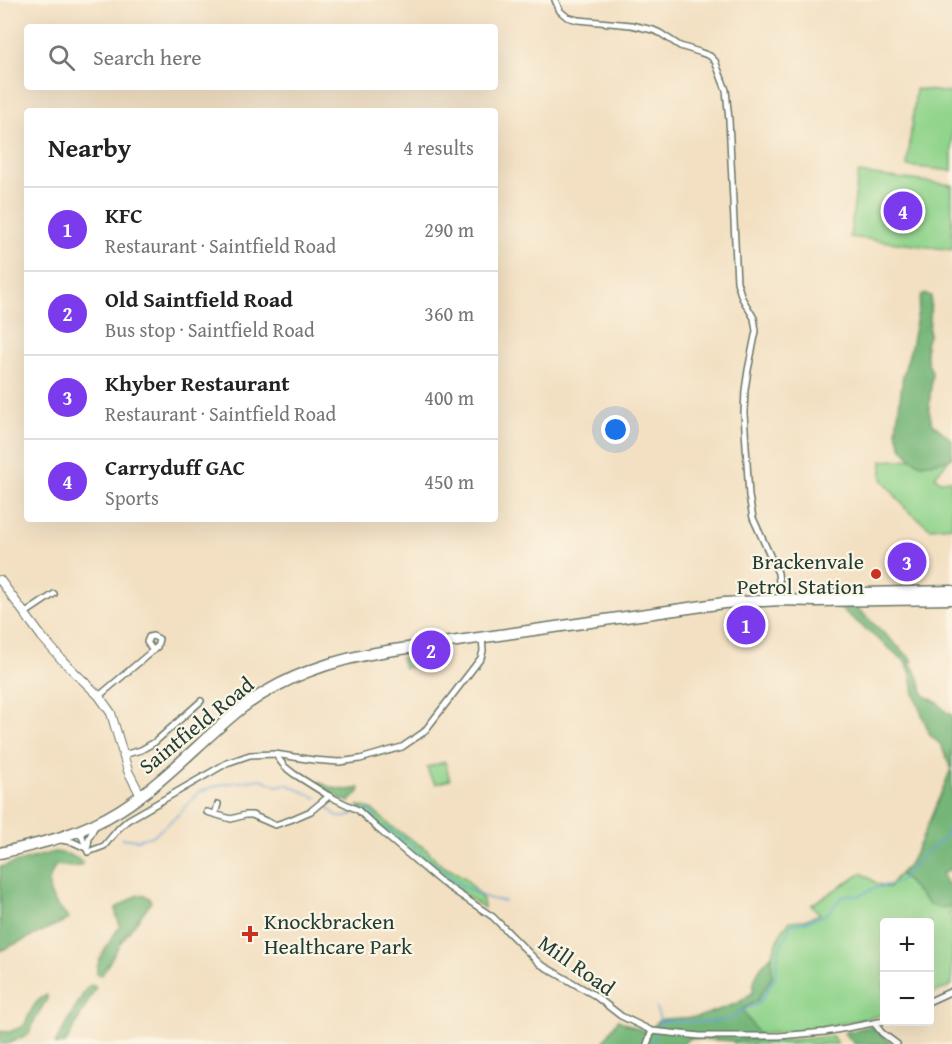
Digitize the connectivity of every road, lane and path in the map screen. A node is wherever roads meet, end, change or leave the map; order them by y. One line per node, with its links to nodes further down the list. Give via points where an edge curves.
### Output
1 (555, 0): 8 (street, via 563,14 572,19 644,27 660,33 680,46 710,56 719,70 729,120 737,282 756,331 744,413 749,496 753,518 778,573)
2 (0, 580): 9 (street)
3 (952, 591): 4 (highway, Saintfield Road)
4 (847, 593): 6 (highway, via 850,597); 8 (highway, Saintfield Road, via 789,595)
5 (54, 594): 9 (street)
6 (915, 599): 7 (highway, Saintfield Road); 8 (highway, Saintfield Road)
7 (952, 599)
8 (781, 600): 10 (highway, Saintfield Road, via 724,603)
9 (24, 614): 12 (street)
10 (482, 637): 14 (street, via 481,658 431,724 410,742 376,755 339,762); 16 (highway, Saintfield Road, via 354,657 292,678 244,707)
11 (153, 651): 12 (street)
12 (99, 696): 15 (street, via 115,722)
13 (201, 701): 15 (street, via 155,742)
14 (275, 754): 17 (street, Mill Road, via 294,774); 24 (street, via 250,755 227,764 129,820 104,846)
15 (123, 755): 16 (street)
16 (141, 796): 21 (highway, Saintfield Road)
17 (329, 796): 20 (street, via 311,811 278,825 258,817 231,819); 30 (street, Mill Road, via 364,815 441,882 493,917 540,964 594,995 621,1016)
18 (218, 804): 20 (street)
19 (207, 812): 20 (street)
20 (215, 814)
21 (97, 823): 22 (highway, Saintfield Road); 24 (street, via 89,838)
22 (80, 831): 23 (highway, Saintfield Road); 24 (street)
23 (53, 840): 24 (street, via 73,842); 25 (highway, Saintfield Road)
24 (88, 851)
25 (0, 853)
26 (952, 991): 27 (street)
27 (934, 999)
28 (880, 1022): 29 (street, Mill Road)
29 (874, 1023): 30 (street, Mill Road, via 788,1036 731,1037); 32 (street)
30 (652, 1031): 31 (street)
31 (647, 1044)
32 (897, 1044)

